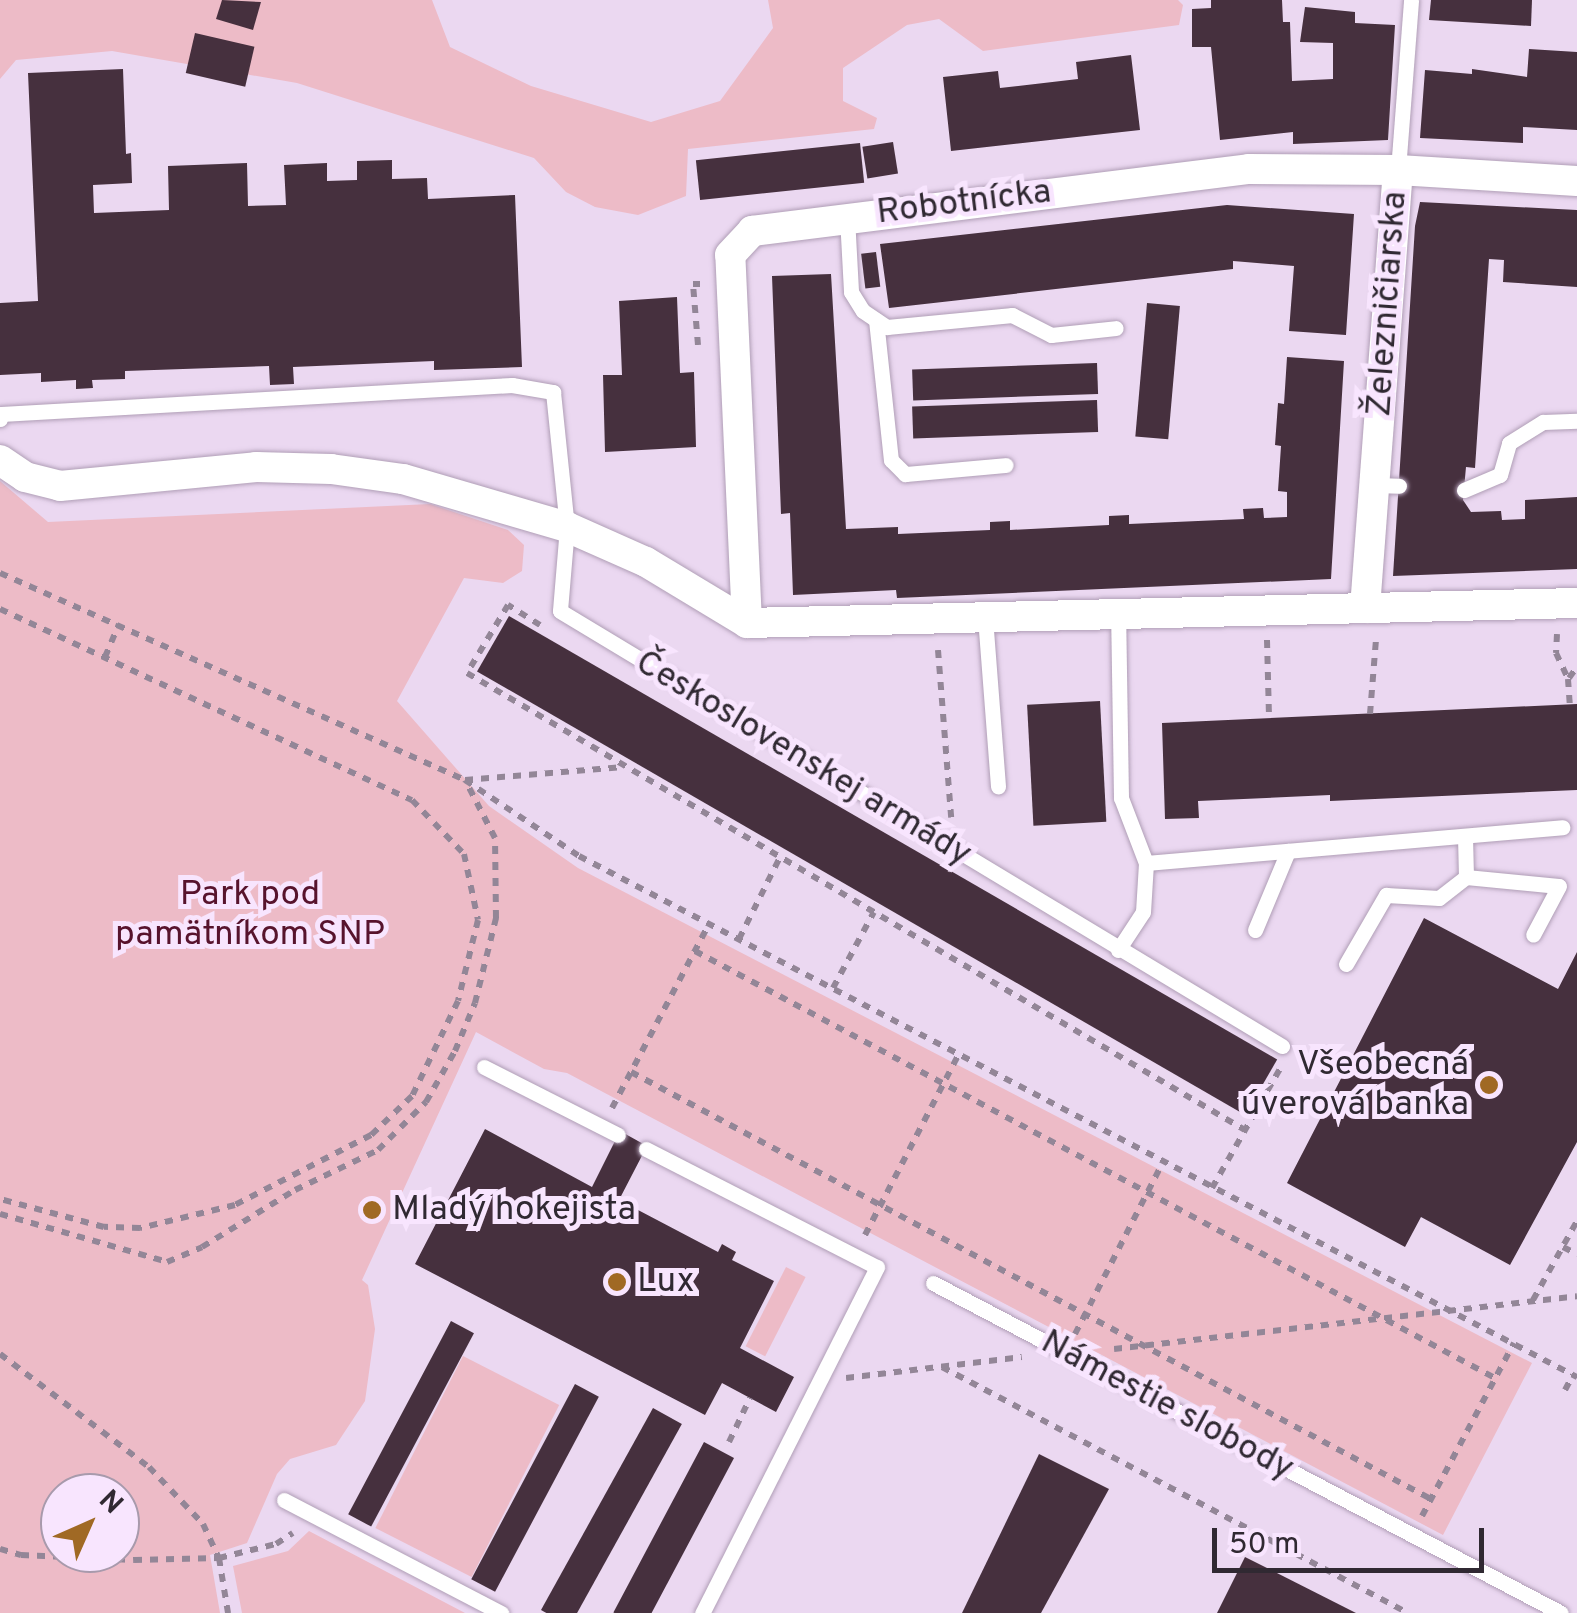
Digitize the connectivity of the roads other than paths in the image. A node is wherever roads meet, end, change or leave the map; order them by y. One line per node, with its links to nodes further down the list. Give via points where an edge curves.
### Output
1 (1411, 0): 2 (lane, Železničiarska)
2 (1398, 170): 3 (street, Robotnícka); 4 (street, Robotnícka, via 1249,170); 14 (street, Železničiarska, via 1386,485)
3 (1577, 181)
4 (847, 216): 5 (lane, via 851,292); 17 (street, Robotnícka, via 752,231 730,255)
5 (876, 320): 6 (lane, via 888,327 1012,315 1051,335); 10 (lane, via 891,460 904,474)
6 (1116, 328)
7 (0, 419): 12 (lane, via 512,385 552,392)
8 (1577, 421): 11 (lane, via 1543,422 1509,442 1500,475)
9 (0, 460): 12 (street, via 25,477 60,486 256,467 331,469 403,479)
10 (1006, 464)
11 (1464, 490)
12 (567, 527): 17 (street, via 646,562); 26 (lane, Československej armády, via 560,611)
13 (1568, 603): 14 (street)
14 (1372, 608): 15 (street)
15 (1118, 614): 16 (street); 22 (lane, via 1121,798)
16 (985, 617): 17 (street); 18 (lane)
17 (747, 624)
18 (998, 787)
19 (1562, 828): 20 (lane)
20 (1465, 836): 21 (lane); 23 (lane)
21 (1288, 851): 22 (lane); 24 (lane)
22 (1146, 863): 26 (lane, via 1142,912)
23 (1466, 876): 25 (lane, via 1558,886); 27 (lane, via 1439,898 1386,895)
24 (1255, 930)
25 (1532, 935)
26 (1118, 950): 28 (lane, Československej armády)
27 (1346, 964)
28 (1282, 1046)
29 (484, 1067): 30 (lane)
30 (618, 1135)
31 (646, 1150): 35 (lane, via 877,1267)
32 (933, 1283): 36 (lane, Námestie slobody)
33 (284, 1500): 34 (lane)
34 (502, 1613)
35 (702, 1613)
36 (1562, 1613)

